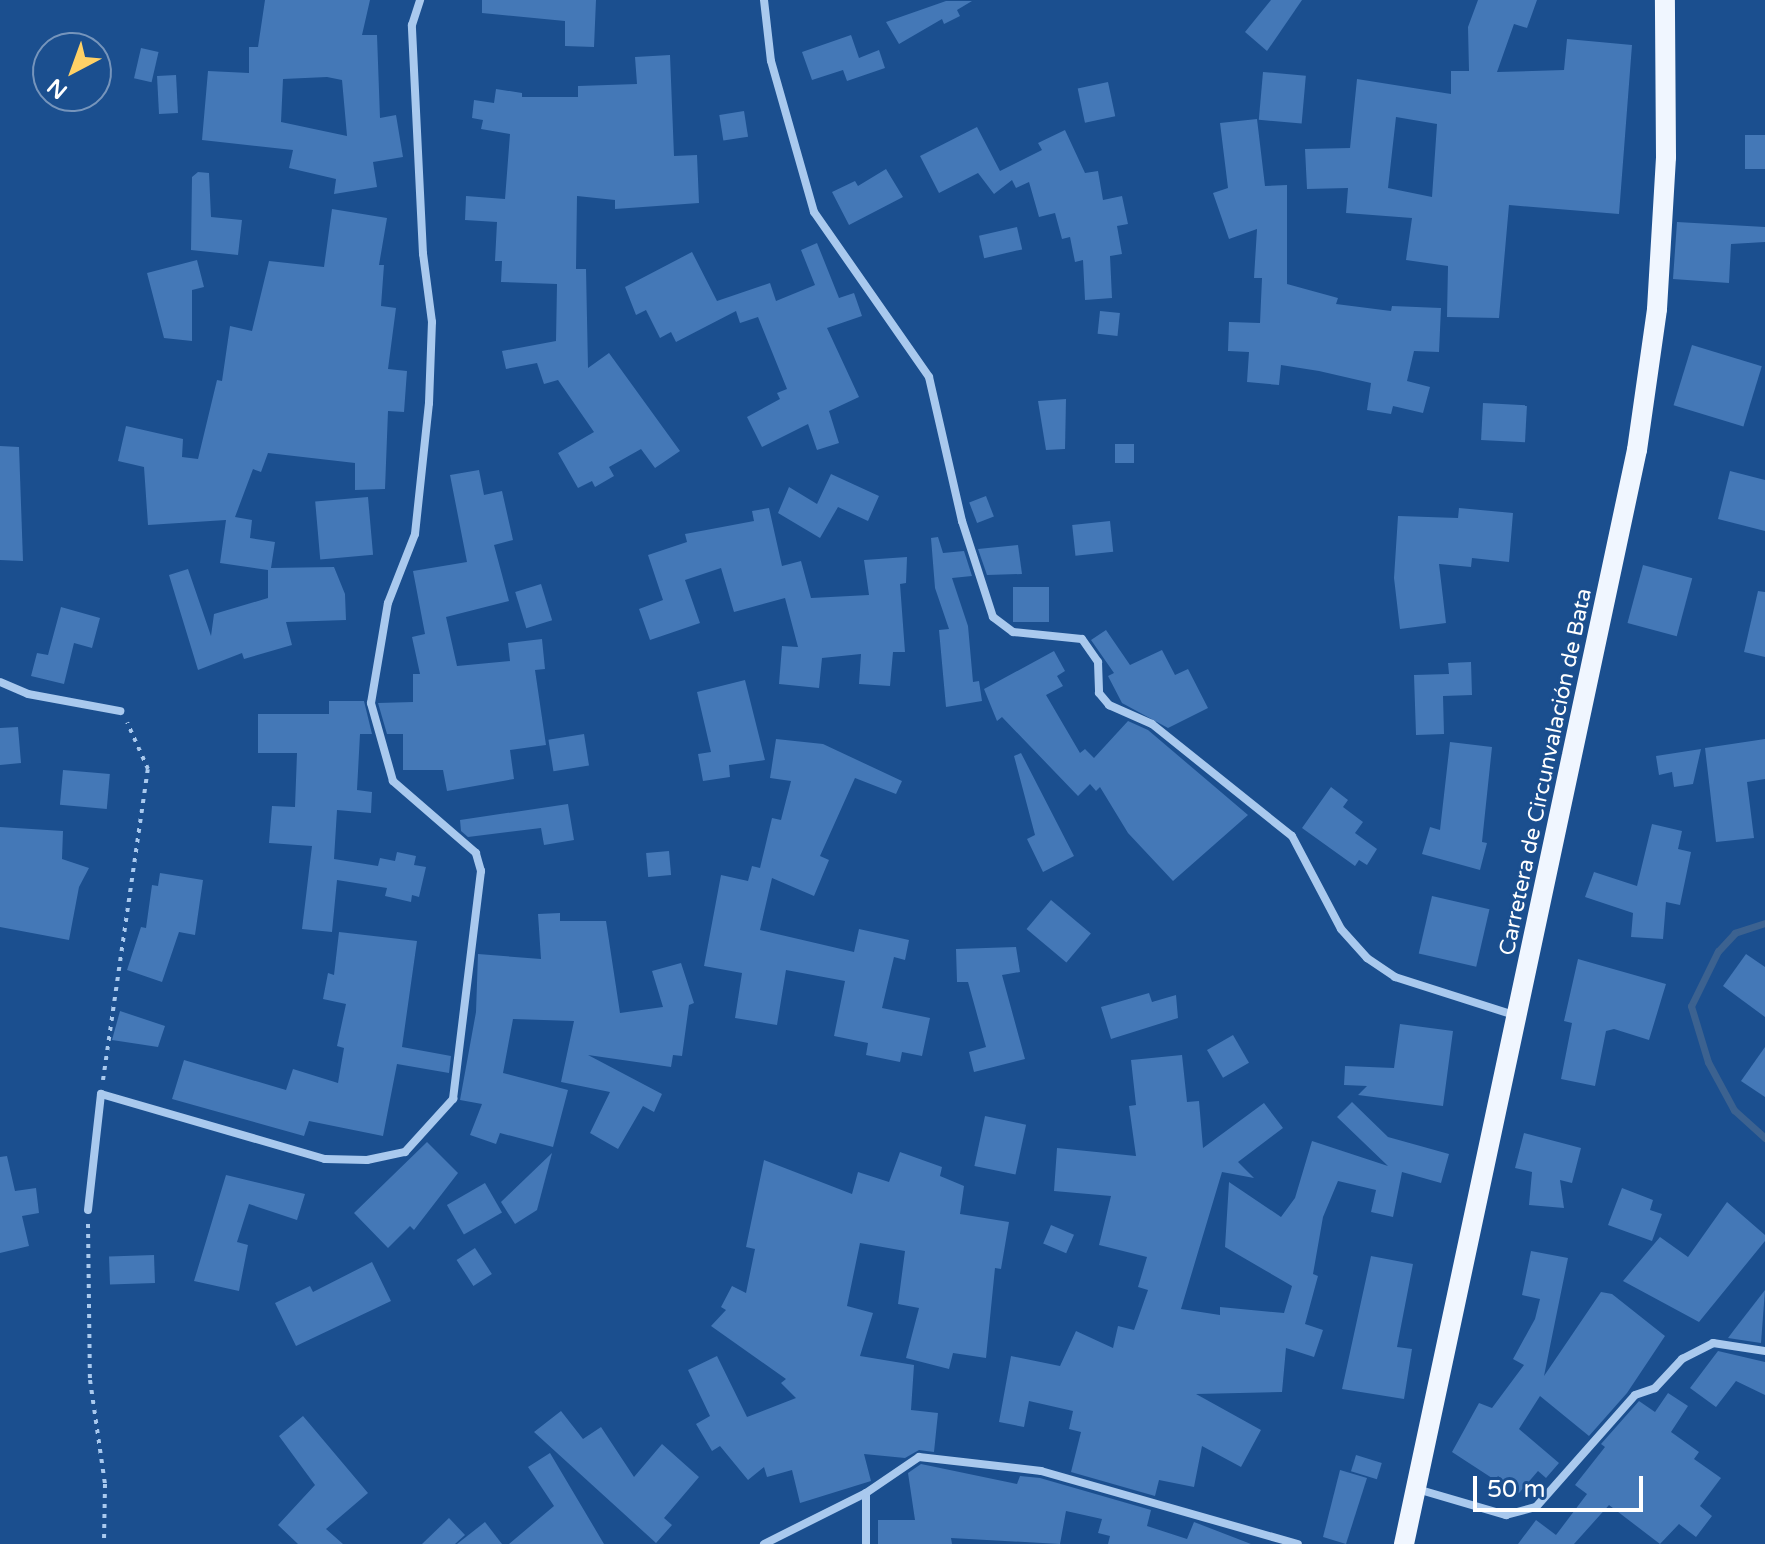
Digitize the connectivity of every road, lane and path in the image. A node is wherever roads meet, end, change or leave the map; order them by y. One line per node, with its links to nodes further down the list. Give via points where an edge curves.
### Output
1 (420, 0): 8 (street, via 412,25 423,254 432,322 429,403 415,534 388,603 371,703 393,781 476,853 481,871 453,1099 405,1152 367,1160 325,1159)
2 (764, 0): 7 (street, via 771,61 814,212 929,377 962,521 993,617 1013,632 1082,639 1098,662 1099,693 1109,705 1152,724 1292,836 1341,929 1367,958 1395,977)
3 (1665, 0): 7 (main road, Carretera de Circunvalación de Bata, via 1657,309 1637,450)
4 (4, 684): 5 (street); 6 (street)
5 (0, 691)
6 (120, 711): 8 (path, via 137,737 148,769)
7 (1518, 1016): 11 (main road, Carretera de Circunvalación de Bata)
8 (101, 1094): 9 (street)
9 (88, 1210): 14 (path, via 90,1380 105,1484)
10 (1765, 1351): 11 (street, via 1713,1343 1682,1359 1655,1388 1635,1395 1536,1507 1506,1515)
11 (1416, 1489): 18 (main road, Carretera de Circunvalación de Bata)
12 (866, 1493): 15 (street); 16 (street); 17 (street, via 919,1457 989,1463 1041,1471)
13 (805, 1523): 15 (street)
14 (104, 1544)
15 (764, 1544)
16 (866, 1544)
17 (1298, 1544)
18 (1404, 1544)

